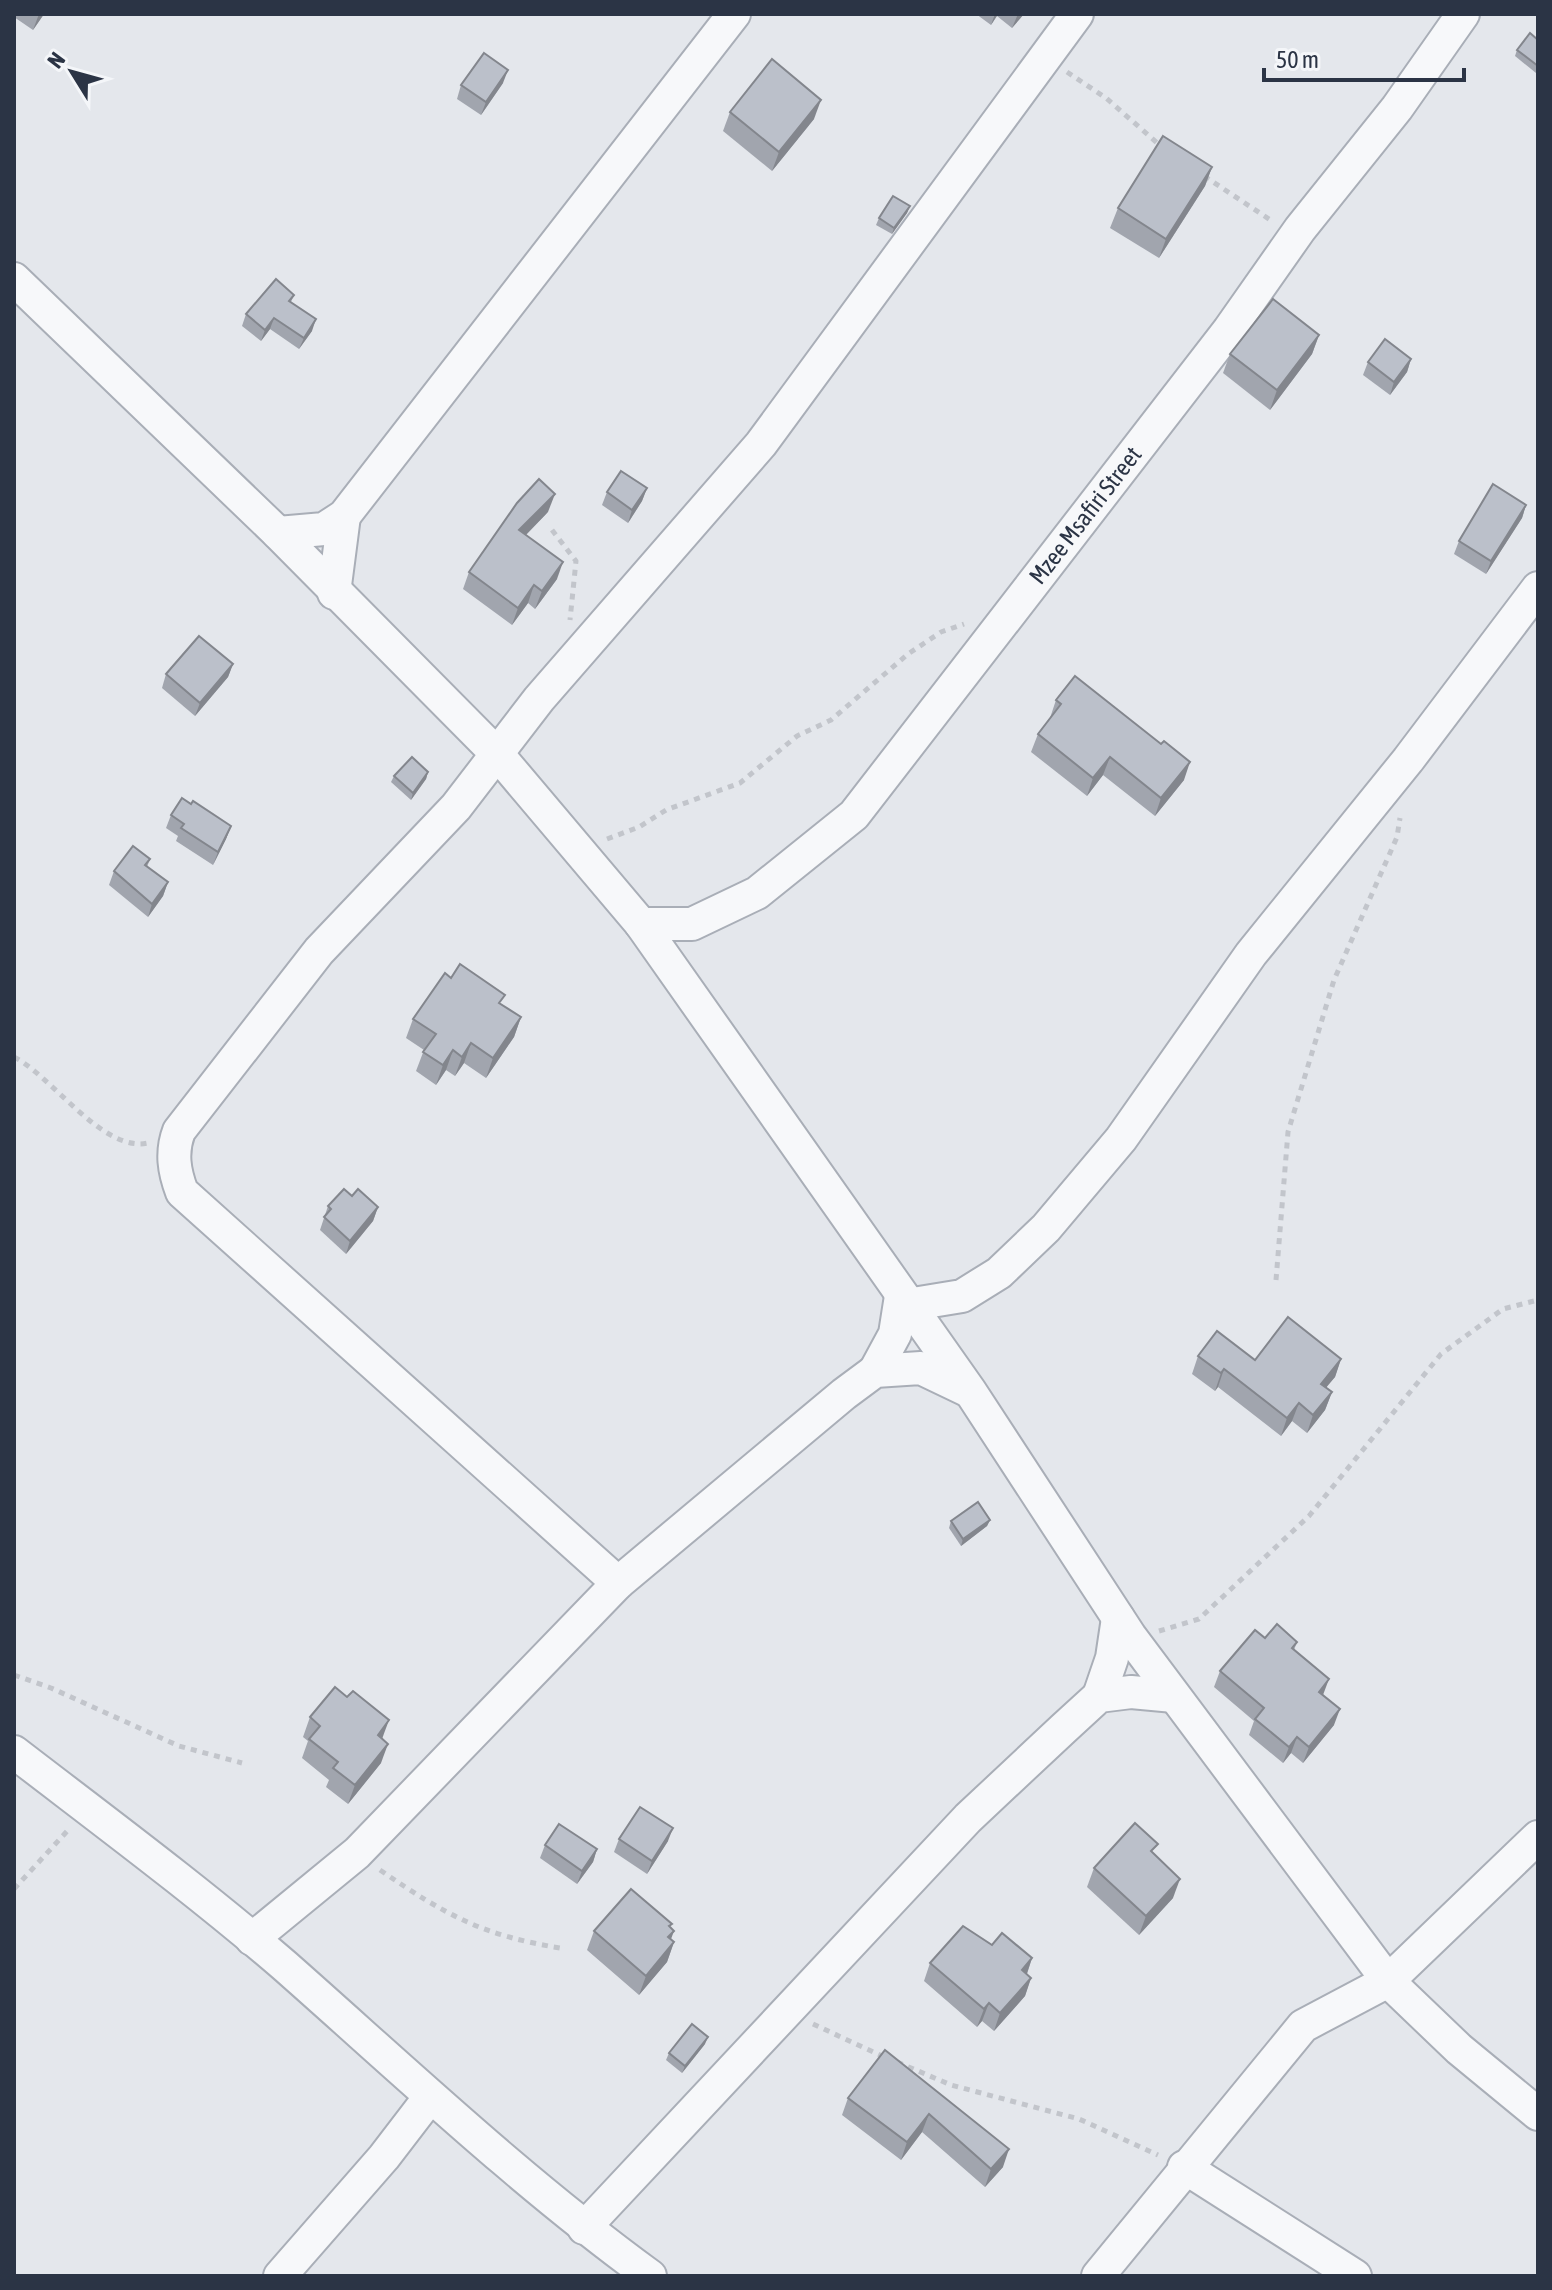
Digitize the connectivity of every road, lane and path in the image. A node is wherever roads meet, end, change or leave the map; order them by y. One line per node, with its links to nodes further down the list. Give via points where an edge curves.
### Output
1 (734, 14): 9 (street)
2 (1077, 14): 4 (street)
3 (1463, 14): 7 (street, Mzee Msafiri Street, via 1397,108)
4 (1044, 57): 5 (path, via 1106,98 1150,140); 15 (street, via 761,444)
5 (1177, 157)
6 (1203, 175): 7 (path, via 1268,220)
7 (1300, 229): 19 (street, Mzee Msafiri Street, via 1229,330 854,815 757,893 692,924)
8 (14, 279): 11 (street)
9 (344, 516): 11 (street, via 324,529); 13 (street)
10 (552, 530): 15 (path, via 576,561 569,629)
11 (278, 533): 13 (street)
12 (1538, 588): 24 (street, via 1251,954 1121,1139 1046,1228 999,1273 962,1296)
13 (334, 593): 16 (street)
14 (968, 623): 18 (path, via 941,632 908,654 831,720 797,736 740,783 666,810 615,838)
15 (581, 650): 16 (street)
16 (499, 756): 18 (street); 21 (street, via 319,951)
17 (1402, 806): 22 (path, via 1397,837 1334,980 1288,1132)
18 (573, 843): 19 (street)
19 (641, 924): 24 (street)
20 (14, 1057): 21 (path, via 128,1145)
21 (179, 1131): 27 (street, via 173,1147 182,1192)
22 (1276, 1280)
23 (1538, 1300): 28 (path, via 1503,1309 1441,1354 1309,1516 1199,1619 1179,1628)
24 (904, 1301): 25 (street, via 895,1334); 26 (street)
25 (875, 1371): 26 (street, via 921,1368); 27 (street)
26 (970, 1391): 28 (street)
27 (618, 1583): 36 (street)
28 (1124, 1627): 30 (street); 31 (street)
29 (14, 1675): 33 (path, via 179,1746)
30 (1099, 1696): 31 (street); 43 (street, via 968,1818)
31 (1174, 1696): 42 (street)
32 (14, 1752): 34 (street)
33 (242, 1763)
34 (87, 1809): 37 (path); 39 (street)
35 (1538, 1837): 42 (street)
36 (357, 1853): 38 (street); 40 (path, via 465,1924 510,1940)
37 (14, 1889)
38 (296, 1902): 39 (street); 41 (street)
39 (252, 1939): 41 (street)
40 (560, 1948)
41 (286, 1967): 44 (street)
42 (1388, 1981): 45 (street); 46 (street, via 1303,2026)
43 (786, 2010): 46 (path, via 951,2085 1079,2119); 47 (street)
44 (430, 2097): 47 (street); 48 (street)
45 (1538, 2114)
46 (1184, 2167): 50 (street); 51 (street)
47 (584, 2228): 49 (street)
48 (280, 2276)
49 (650, 2276)
50 (1098, 2276)
51 (1355, 2276)

